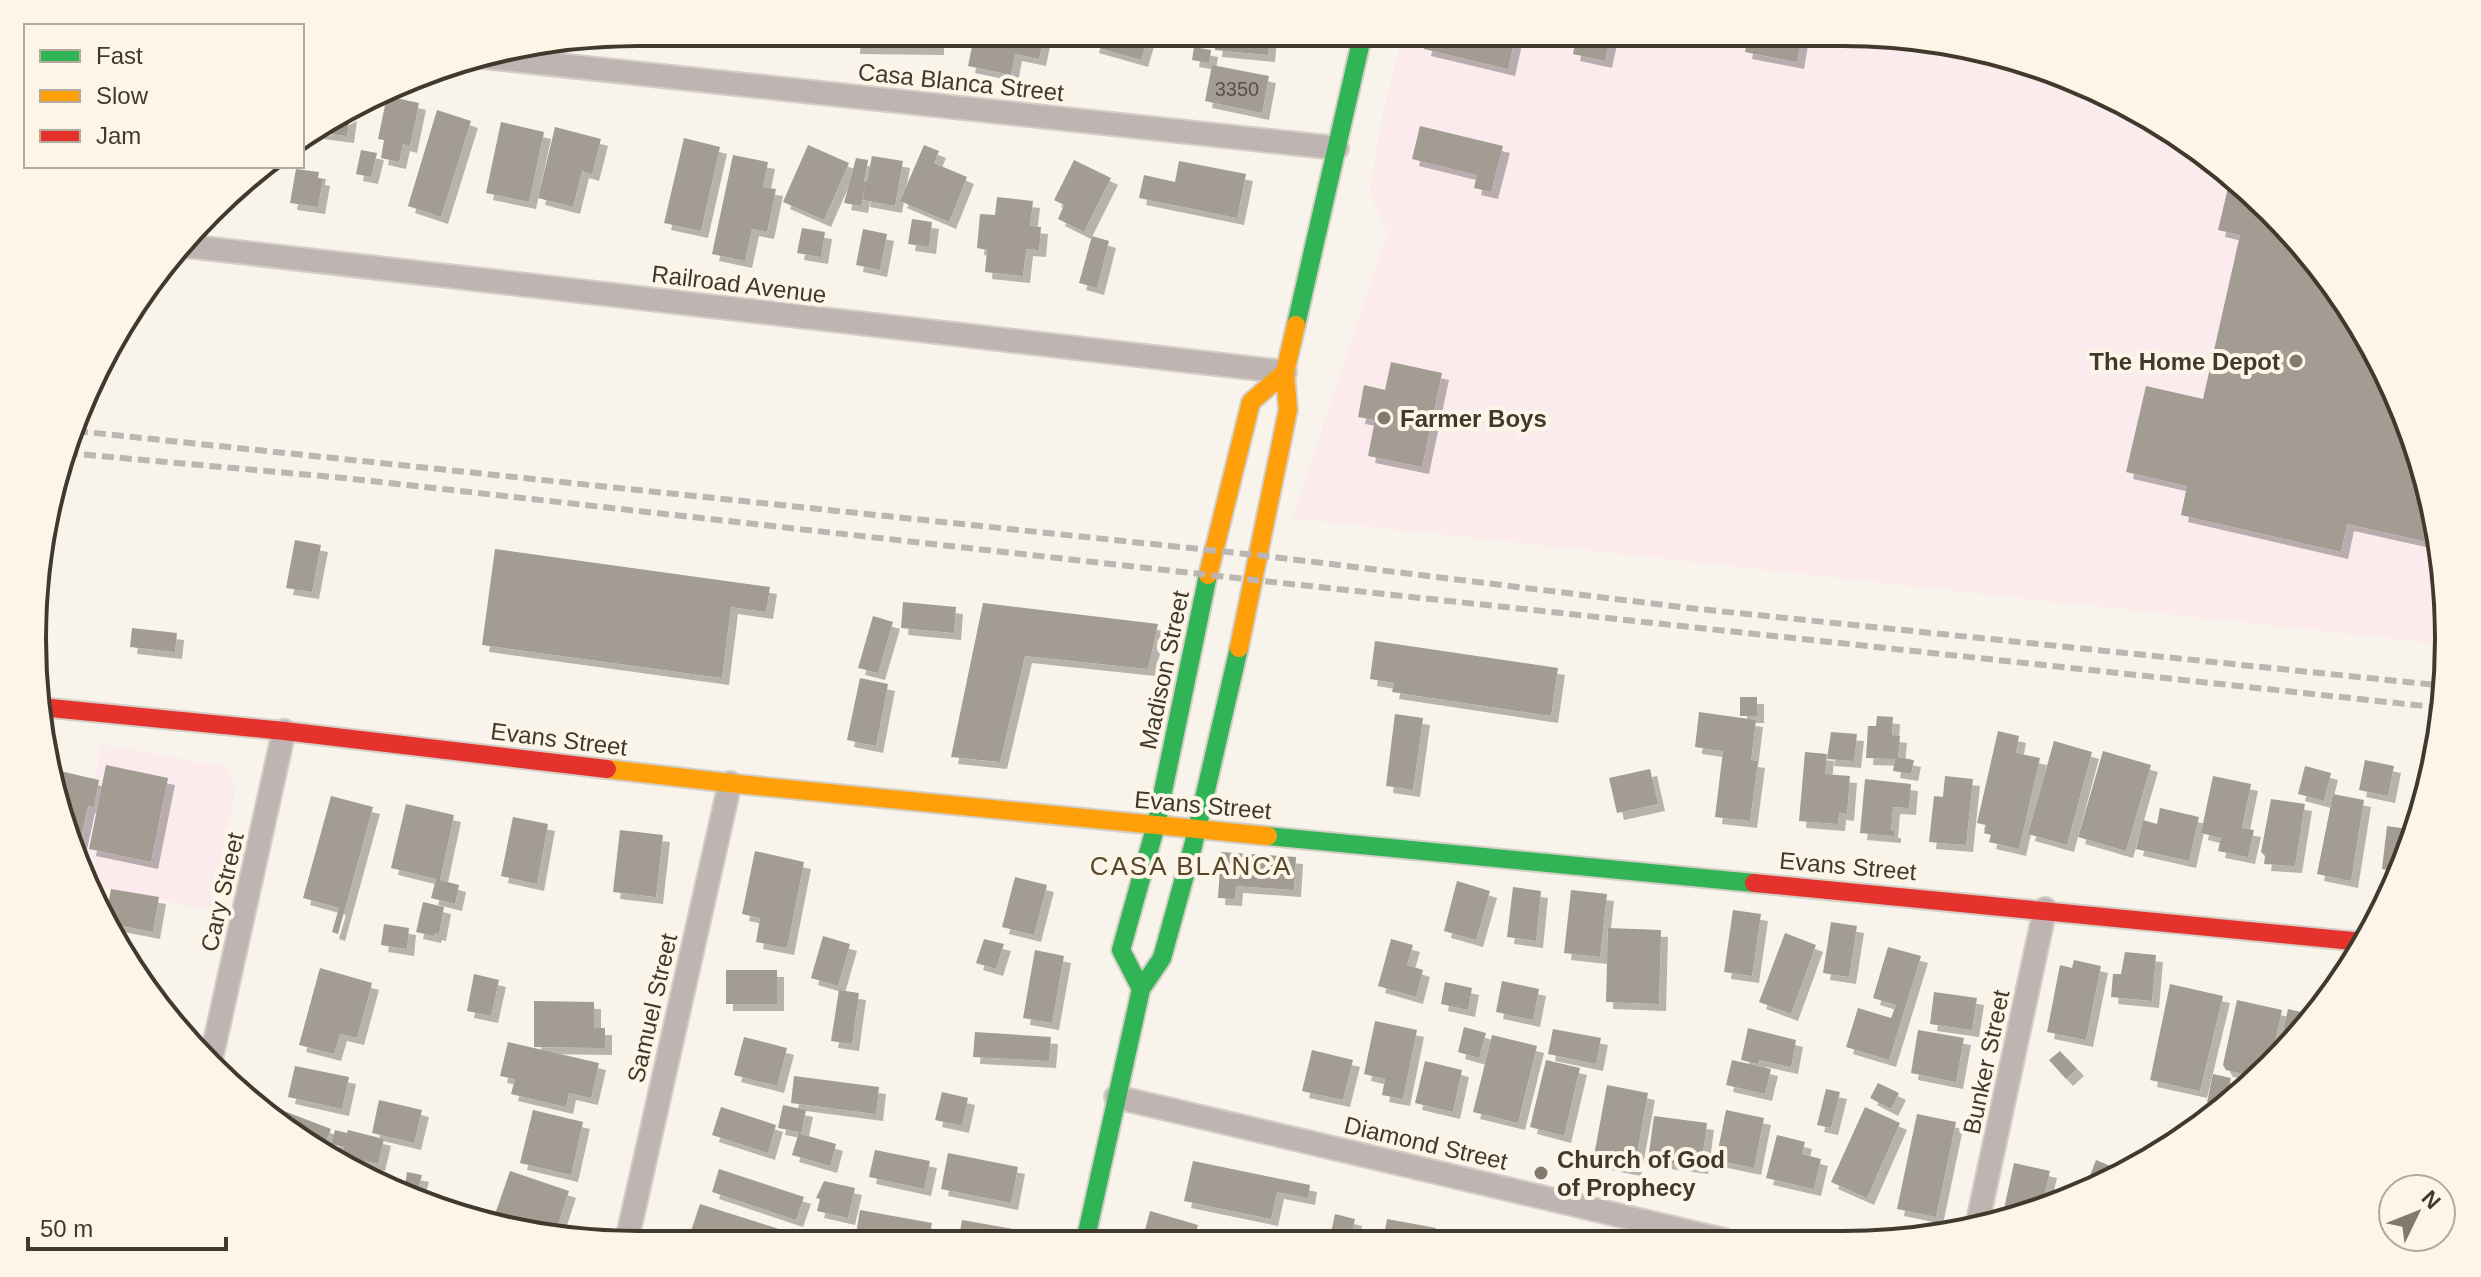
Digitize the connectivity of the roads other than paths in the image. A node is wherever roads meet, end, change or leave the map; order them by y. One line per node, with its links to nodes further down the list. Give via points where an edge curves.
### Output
1 (1360, 46): 3 (street)
2 (511, 60): 3 (street, Casa Blanca Street)
3 (1337, 148): 5 (street)
4 (194, 247): 5 (street, Railroad Avenue)
5 (1285, 372): 9 (street, Madison Street, via 1251,402 1213,551); 10 (street, via 1288,410)
6 (50, 708): 7 (street, Evans Street)
7 (284, 731): 8 (street, Evans Street); 14 (street, Cary Street)
8 (730, 783): 9 (street, Evans Street); 17 (street, Samuel Street)
9 (1156, 825): 10 (street, Evans Street); 13 (street, Madison Street, via 1121,950)
10 (1196, 828): 11 (street, Evans Street); 13 (street, via 1162,958)
11 (2045, 909): 12 (street, Evans Street); 16 (street, Bunker Street)
12 (2352, 941)
13 (1141, 989): 15 (street)
14 (213, 1050)
15 (1116, 1097): 18 (street); 19 (street, Diamond Street)
16 (1979, 1215)
17 (629, 1231)
18 (1087, 1231)
19 (1686, 1231)

